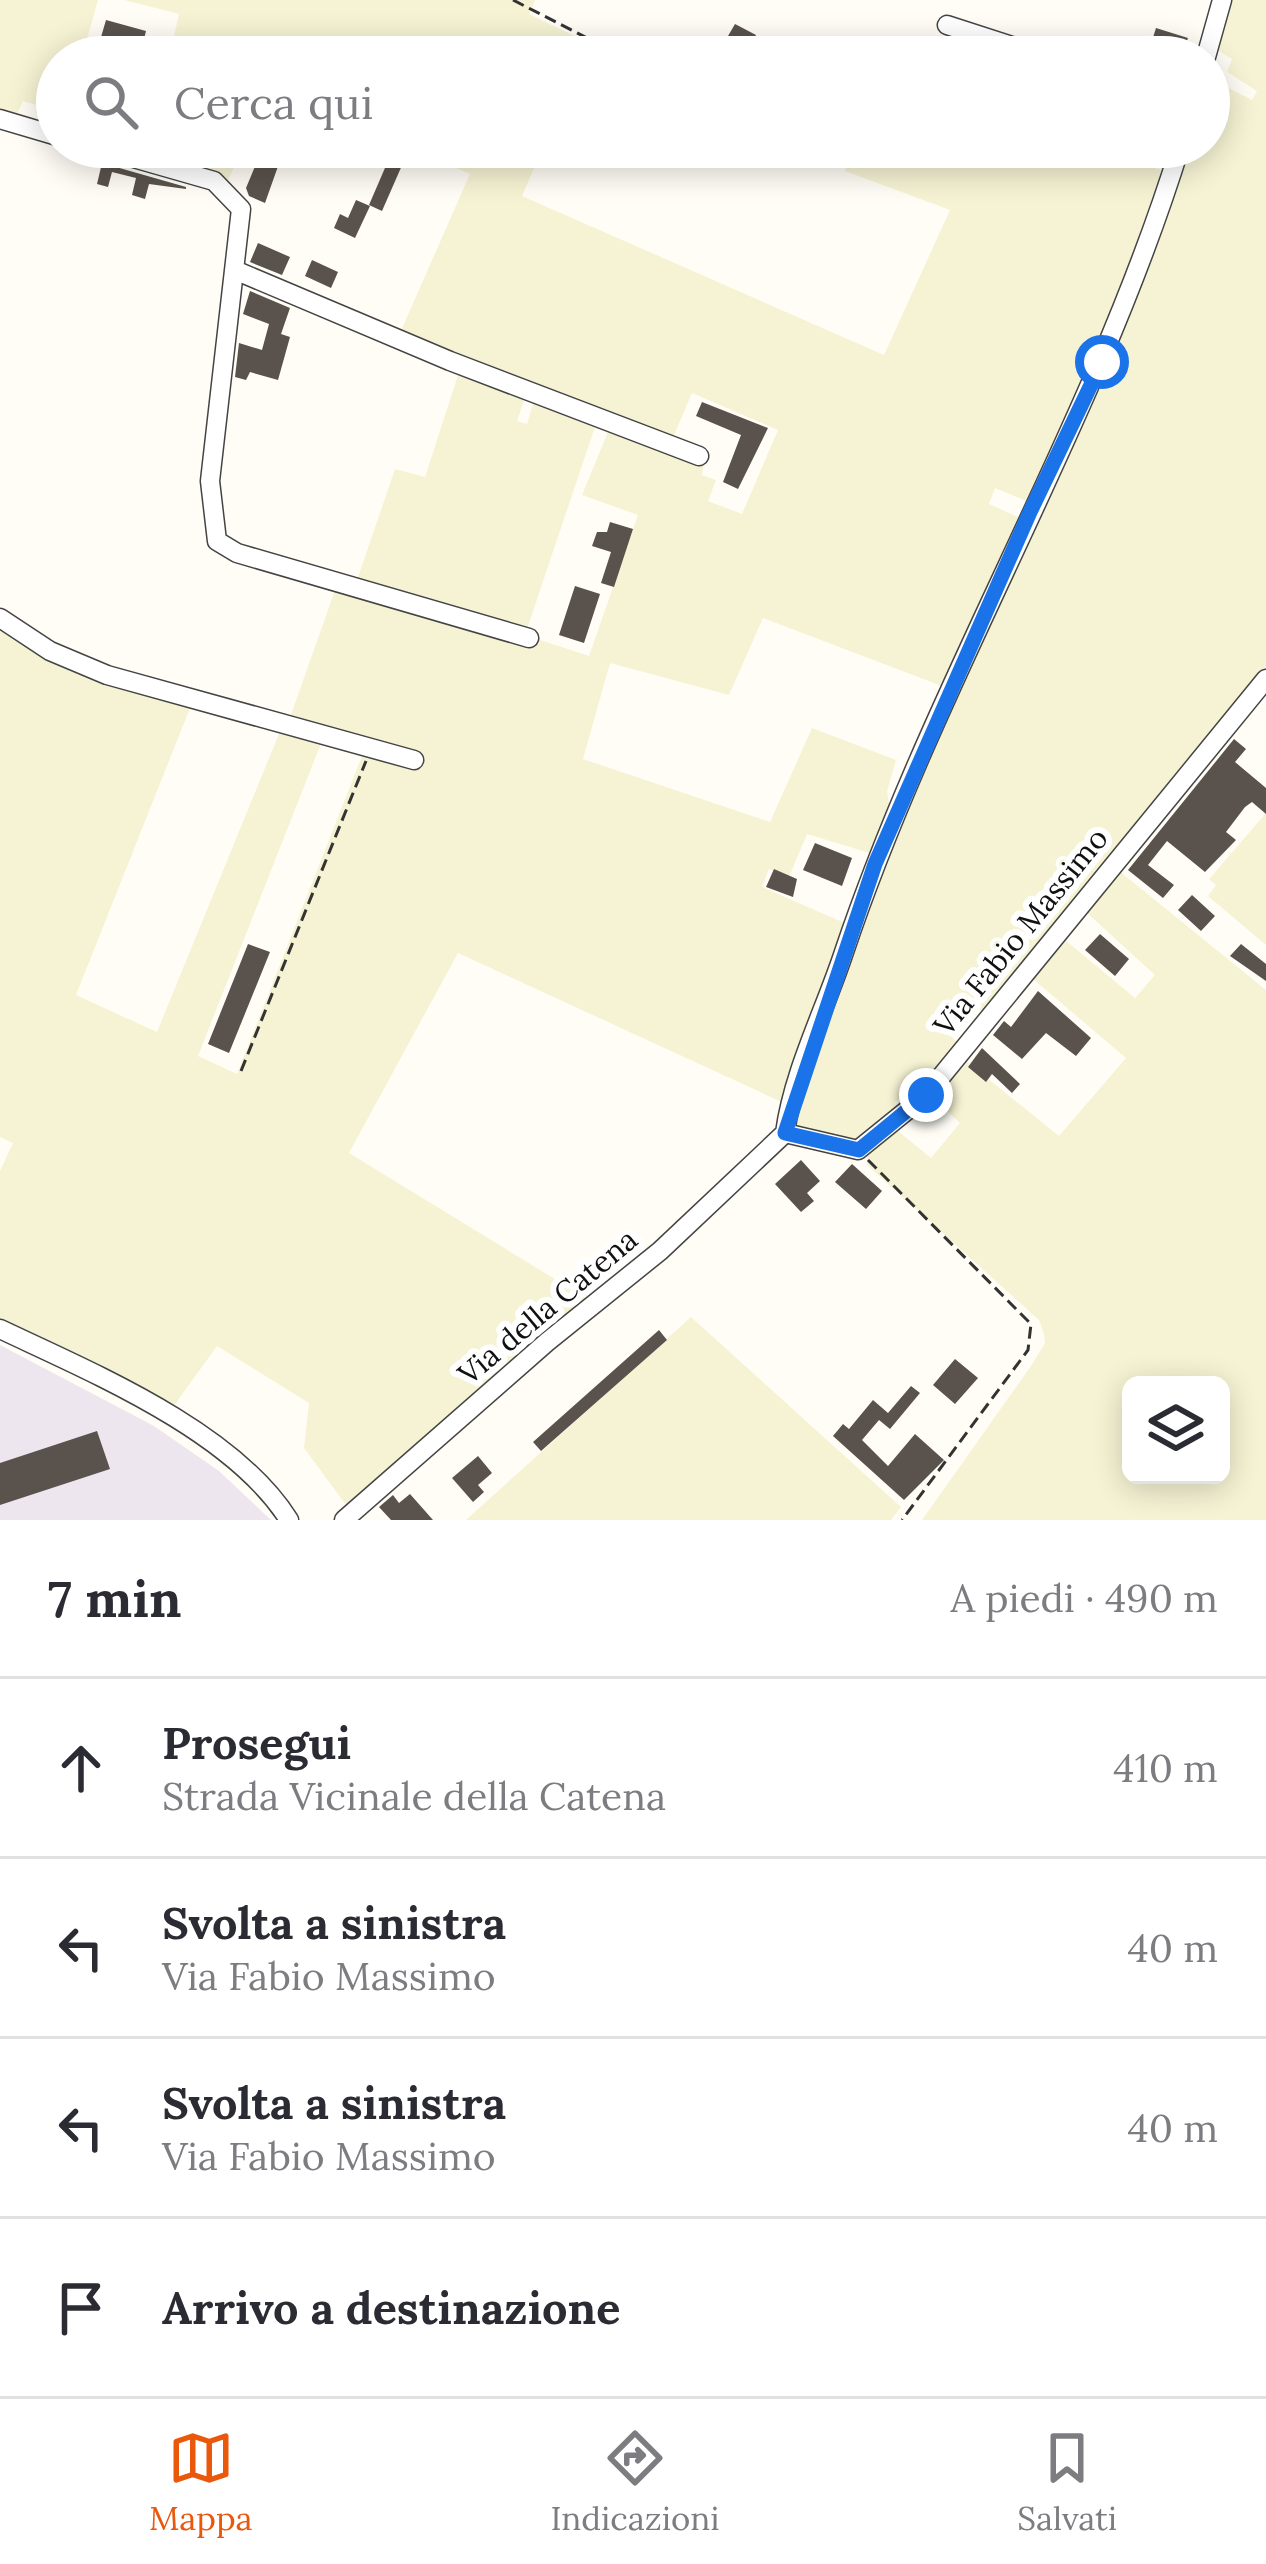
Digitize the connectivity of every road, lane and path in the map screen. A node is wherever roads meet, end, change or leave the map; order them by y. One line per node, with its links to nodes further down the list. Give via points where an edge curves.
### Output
1 (513, 0): 4 (path)
2 (1222, 0): 6 (street)
3 (947, 25): 5 (street)
4 (583, 36)
5 (981, 36)
6 (1212, 36)
7 (0, 119): 8 (street)
8 (36, 130)
9 (162, 168): 11 (street, via 225,188 241,209)
10 (1174, 168): 19 (street, via 1102,362 875,864)
11 (237, 271): 12 (street); 14 (street, via 210,481 217,541)
12 (699, 456)
13 (0, 618): 16 (street, via 107,675)
14 (529, 638)
15 (1266, 679): 20 (street, Via Fabio Massimo, via 926,1095)
16 (372, 748): 17 (street); 18 (path)
17 (414, 760)
18 (241, 1071)
19 (785, 1133): 20 (street); 23 (street, Via della Catena, via 660,1251)
20 (859, 1150): 24 (path, via 1031,1324 1028,1350)
21 (0, 1329): 22 (street, via 224,1451)
22 (289, 1520)
23 (344, 1520)
24 (902, 1520)

